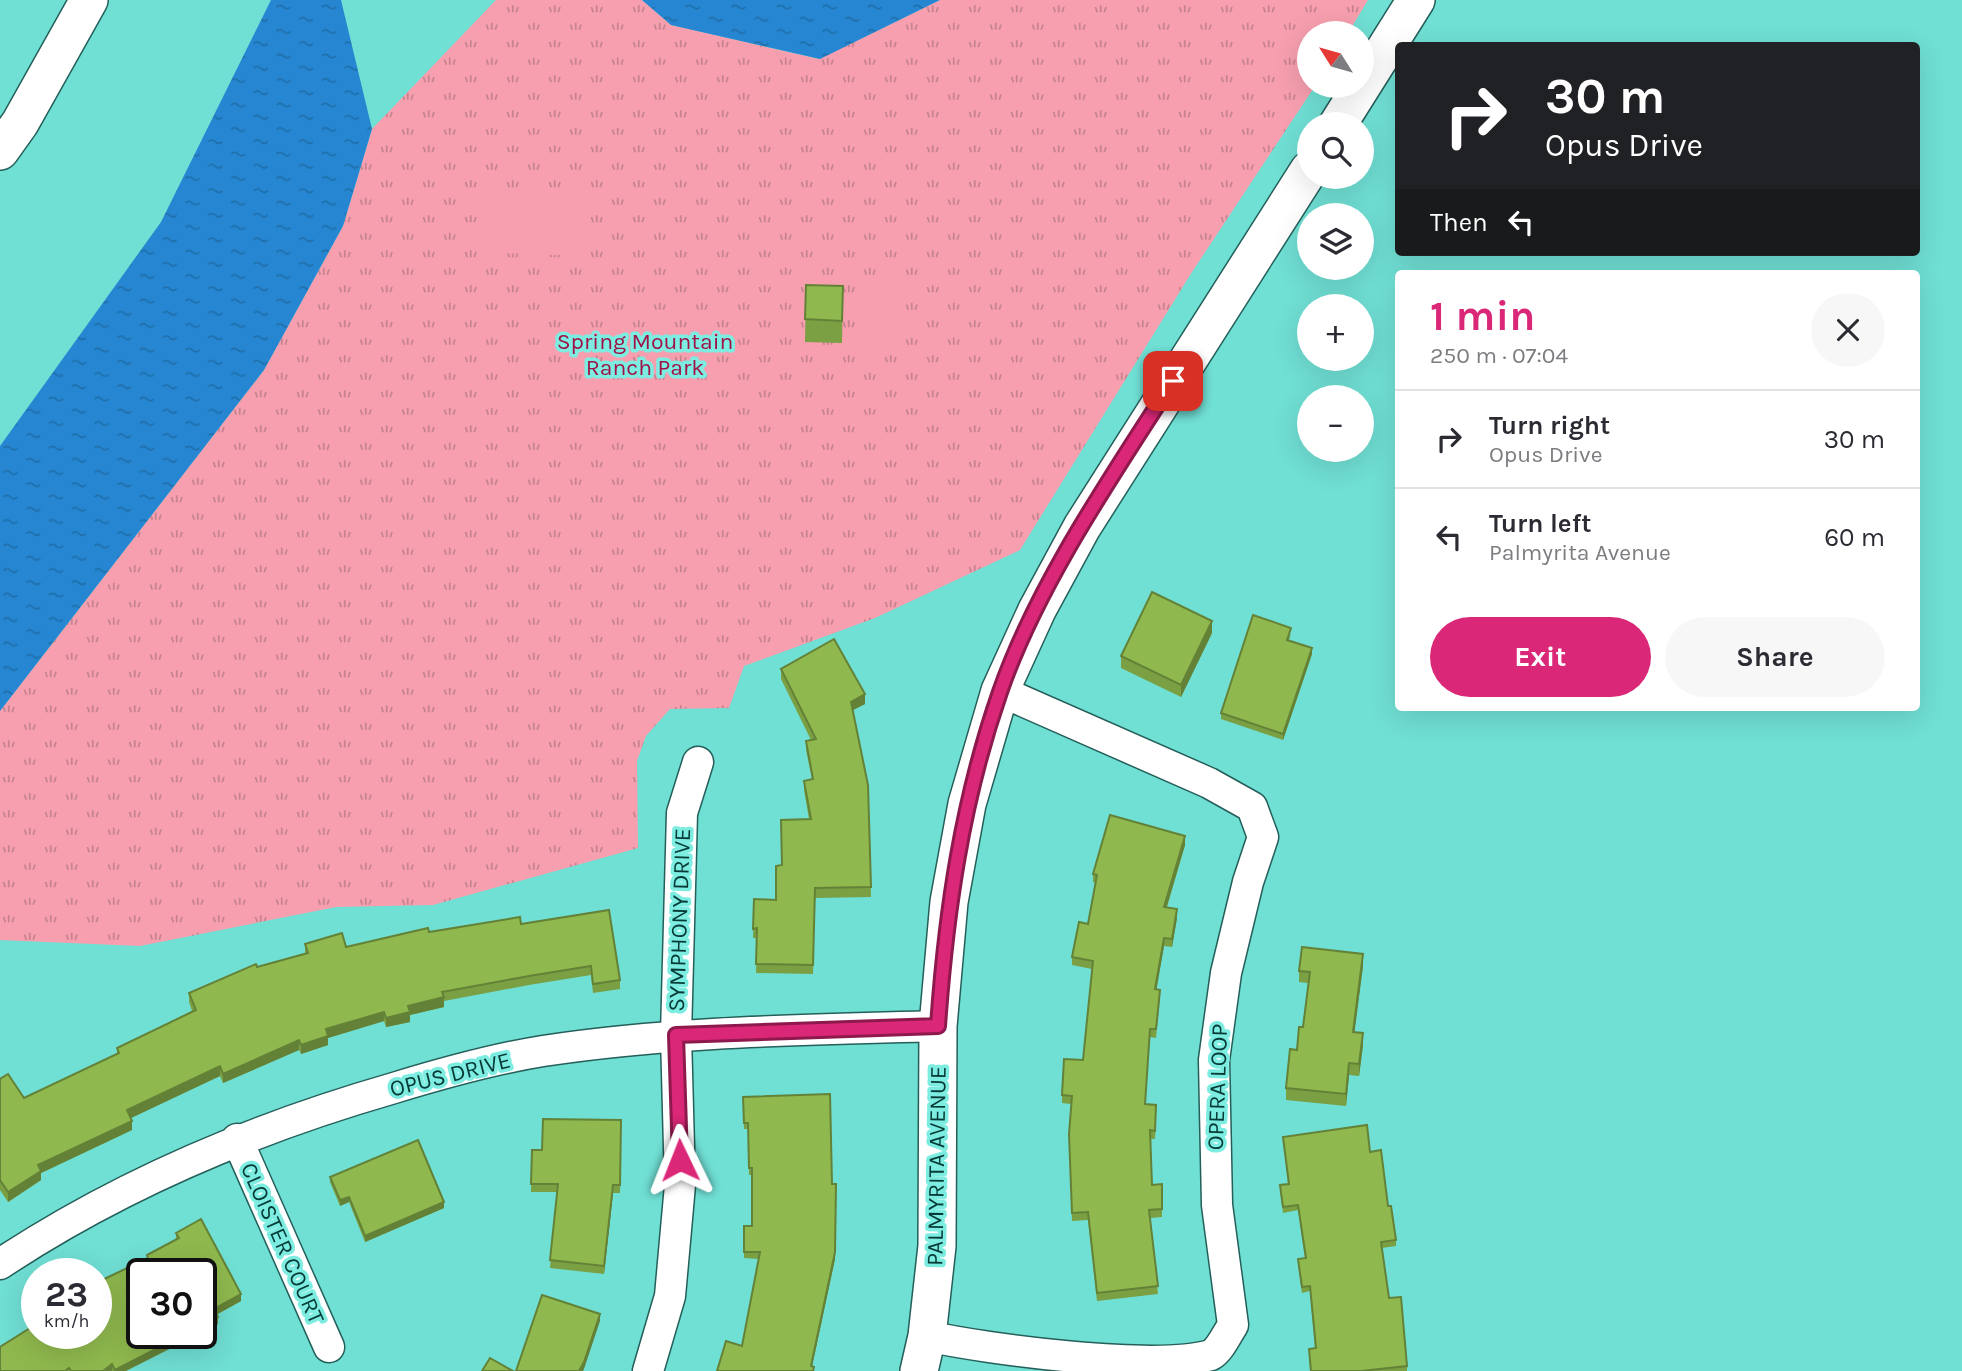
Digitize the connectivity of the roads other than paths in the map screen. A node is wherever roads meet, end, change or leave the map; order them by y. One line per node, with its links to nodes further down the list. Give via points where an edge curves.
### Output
1 (89, 0): 4 (street)
2 (1416, 0): 3 (street)
3 (1346, 112)
4 (0, 151)
5 (1297, 189): 6 (street, PALMYRITA AVENUE, via 1082,527)
6 (1000, 691): 8 (street, PALMYRITA AVENUE, via 957,853); 13 (street, OPERA LOOP, via 1209,783 1252,807 1263,837 1226,972 1213,1060 1217,1205 1233,1325 1213,1354 1176,1366)
7 (698, 762): 9 (street, SYMPHONY DRIVE, via 682,813)
8 (938, 1026): 9 (street, OPUS DRIVE); 13 (street, PALMYRITA AVENUE, via 937,1246)
9 (676, 1035): 10 (street, OPUS DRIVE, via 541,1052 446,1072 315,1110); 14 (street, SYMPHONY DRIVE, via 680,1185 670,1296)
10 (237, 1139): 11 (street, OPUS DRIVE, via 125,1192); 12 (street, CLOISTER COURT)
11 (0, 1264)
12 (330, 1347)
13 (923, 1354)
14 (649, 1371)

